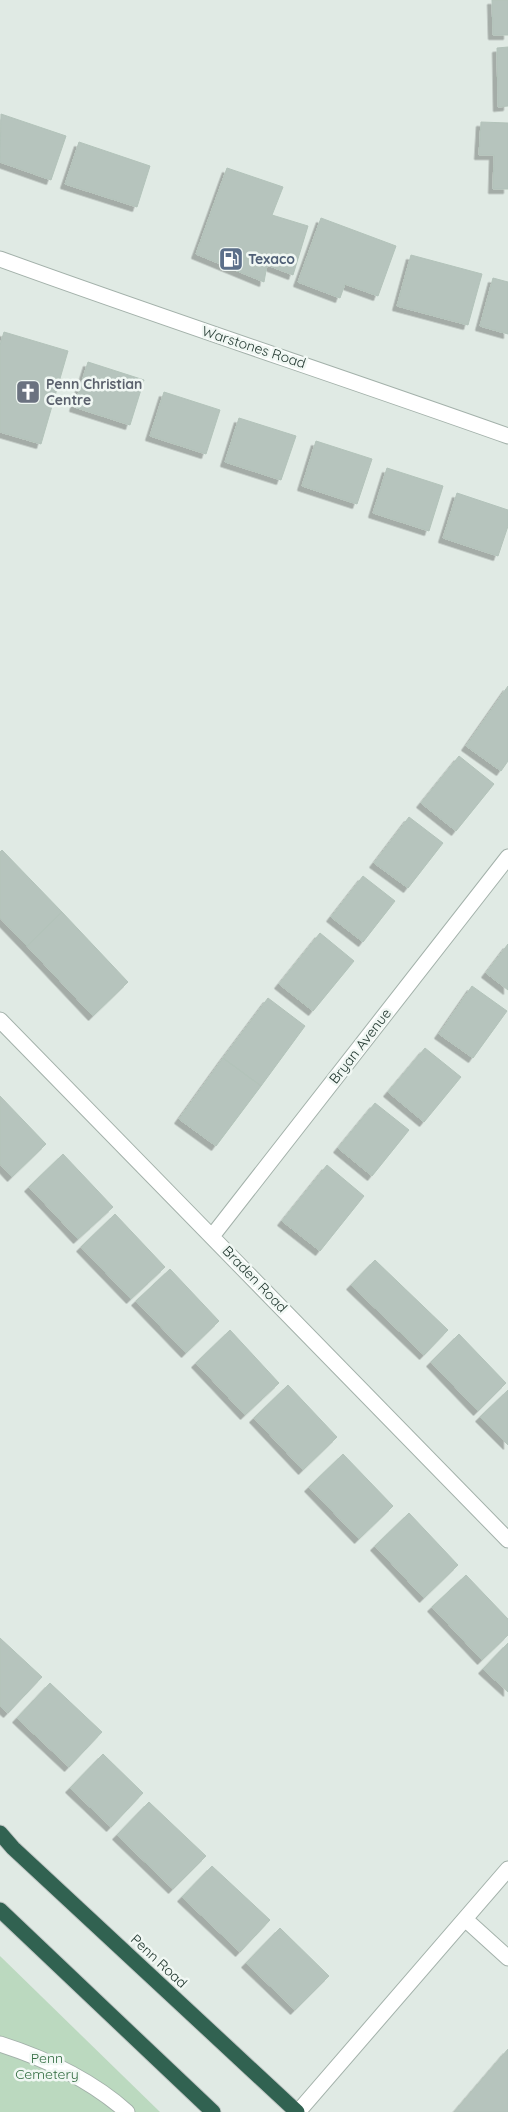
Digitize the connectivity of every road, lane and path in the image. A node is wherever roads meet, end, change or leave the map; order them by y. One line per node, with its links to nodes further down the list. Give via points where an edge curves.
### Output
1 (0, 259): 2 (street, Warstones Road)
2 (508, 436)
3 (508, 857): 5 (street, Bryan Avenue)
4 (0, 1020): 5 (street, Braden Road)
5 (213, 1235): 6 (street, Braden Road)
6 (508, 1540)
7 (0, 1833): 15 (highway, Penn Road)
8 (508, 1869): 10 (street)
9 (0, 1910): 14 (highway)
10 (465, 1919): 11 (street); 15 (street)
11 (508, 1958)
12 (0, 2044): 13 (street, via 56,2064 106,2094)
13 (127, 2112)
14 (212, 2112)
15 (298, 2112)

